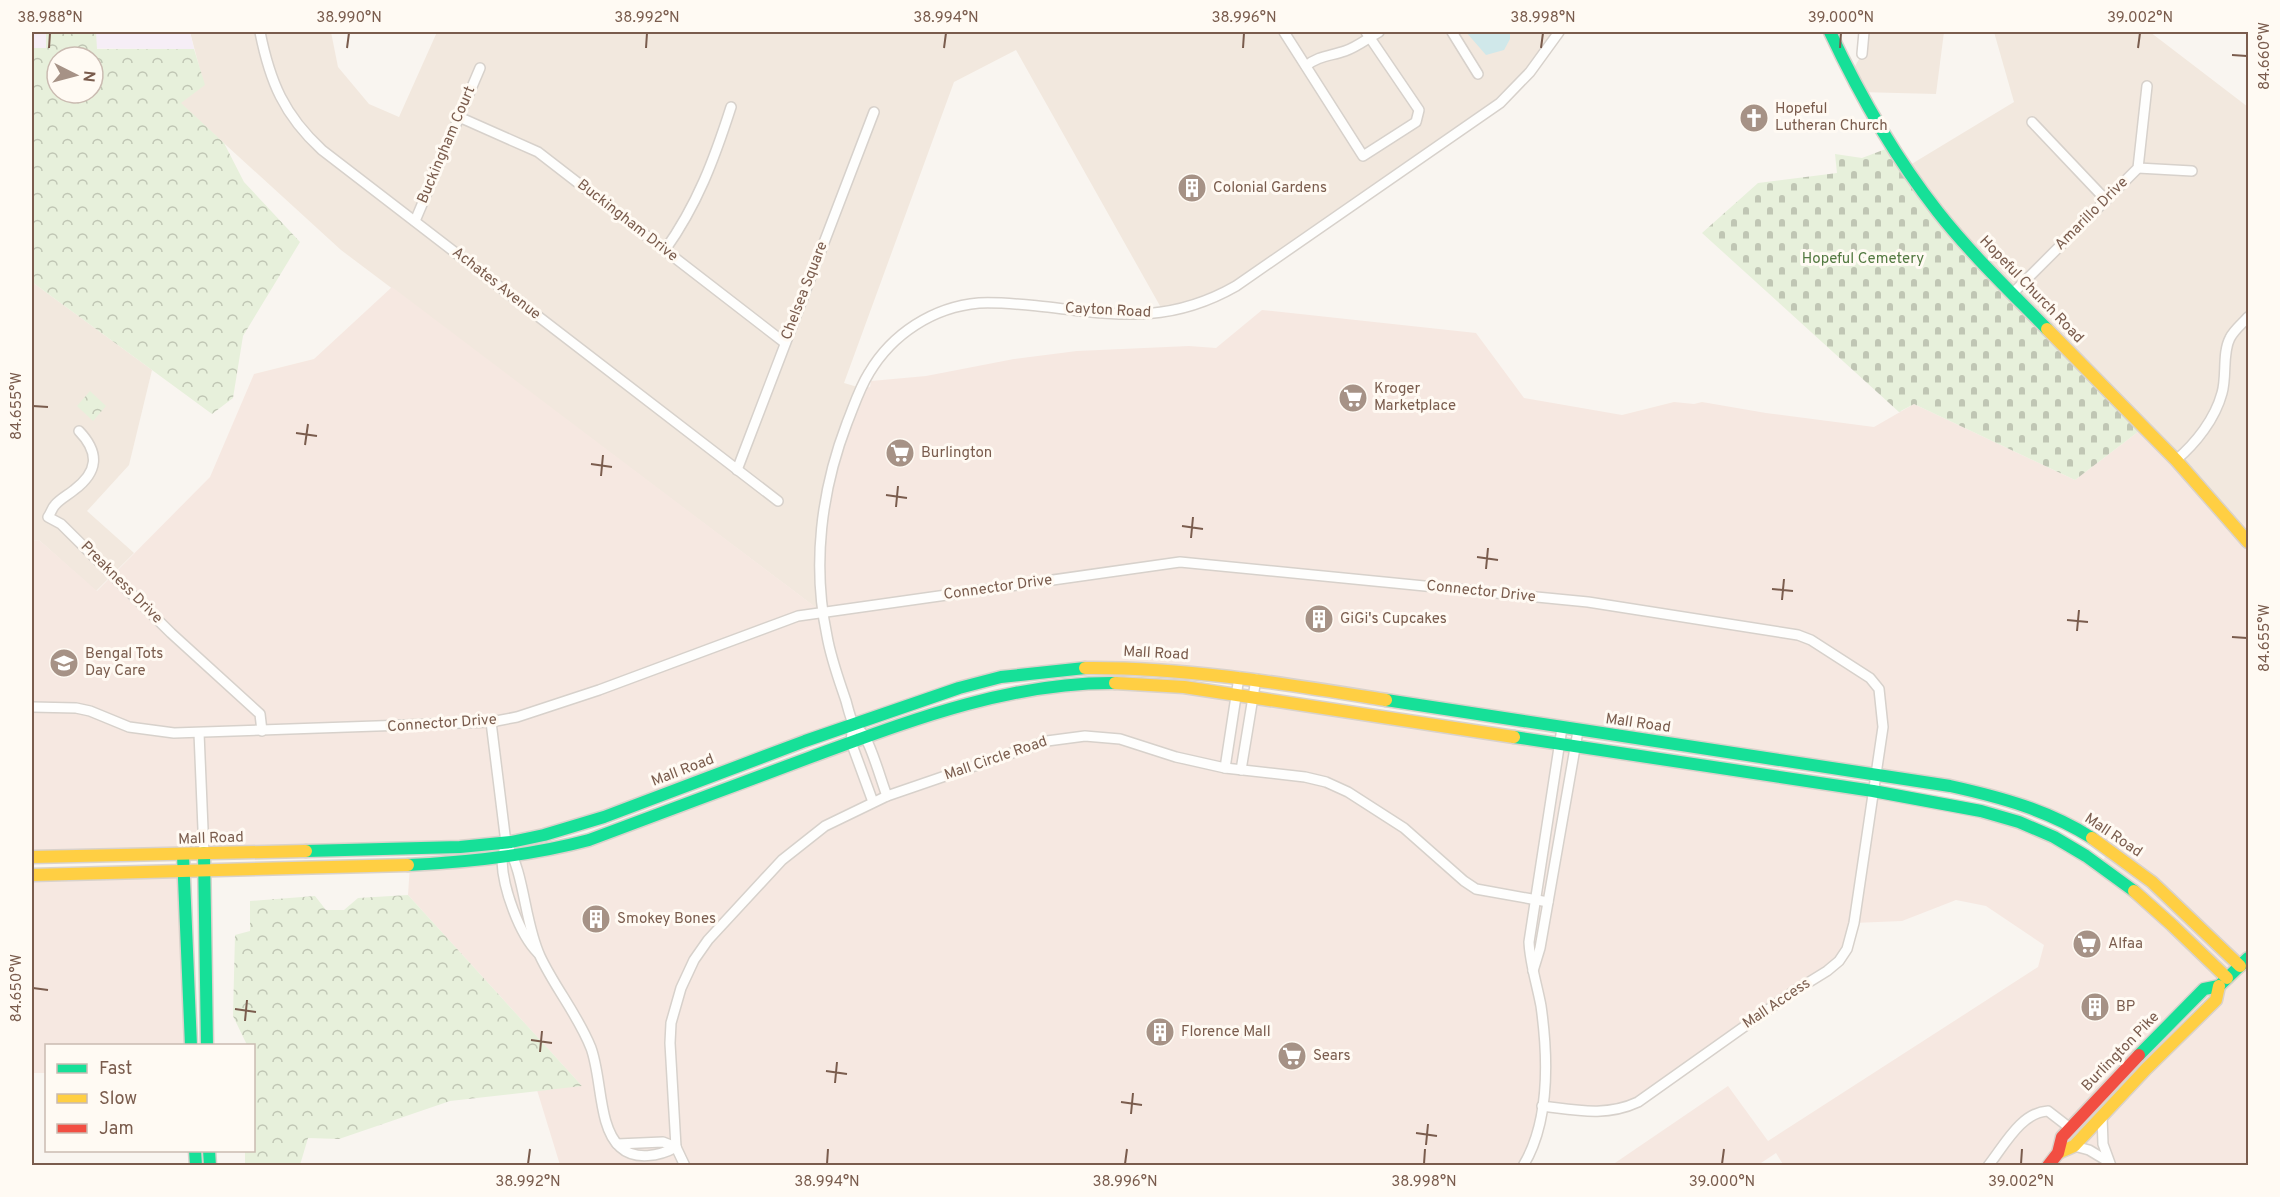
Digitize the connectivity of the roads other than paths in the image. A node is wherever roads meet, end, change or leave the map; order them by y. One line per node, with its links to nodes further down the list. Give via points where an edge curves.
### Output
1 (260, 32): 20 (street, Achates Avenue, via 274,86 293,120 322,150)
2 (1284, 32): 9 (street)
3 (1452, 32): 11 (street)
4 (1559, 32): 30 (street, Cayton Road, via 1530,72 1500,103 1219,296 1183,309 1145,315 978,303 944,311 899,337 877,360 861,388 831,471 819,553)
5 (1830, 32): 22 (main road, Hopeful Church Road, via 1891,147 1950,225)
6 (1864, 32): 8 (street)
7 (1372, 33): 9 (street, via 1353,47); 9 (street, via 1419,110 1416,122 1363,156)
8 (1862, 54)
9 (1306, 66)
10 (480, 68): 15 (street, Buckingham Court)
11 (1478, 74)
12 (2147, 86): 17 (street, Amarillo Drive)
13 (731, 107): 21 (street, via 692,209)
14 (874, 112): 24 (street, Chelsea Square)
15 (459, 117): 20 (street, Buckingham Court); 21 (street, Buckingham Drive, via 538,152)
16 (2032, 122): 19 (street)
17 (2138, 168): 18 (street); 19 (street, Amarillo Drive)
18 (2192, 171)
19 (2106, 200): 22 (street, Amarillo Drive)
20 (415, 221): 27 (street, Achates Avenue)
21 (665, 250): 24 (street, Buckingham Drive)
22 (2013, 293): 26 (main road, Hopeful Church Road)
23 (2248, 317): 26 (street, via 2227,346 2224,386 2218,404 2197,439)
24 (785, 343): 27 (street, Chelsea Square)
25 (79, 431): 40 (street, Preakness Drive, via 94,451 90,473 55,505 48,517 61,524 260,714)
26 (2176, 460): 29 (main road, Hopeful Church Road)
27 (737, 470): 28 (street, Achates Avenue)
28 (778, 501)
29 (2248, 542)
30 (823, 613): 36 (street, Connector Drive, via 789,619 599,690); 37 (street, Cayton Road); 48 (street, Connector Drive, via 1180,562 1588,602 1811,640 1870,678 1879,689 1883,727)
31 (1239, 677): 32 (main road, Mall Road); 33 (street); 37 (main road, Mall Road, via 1128,667 1002,677)
32 (1256, 679): 34 (street); 38 (main road, Mall Road)
33 (1236, 695): 34 (main road, Mall Road); 42 (main road, Mall Road, via 1130,683 1045,687 949,709); 46 (street)
34 (1252, 698): 44 (main road, Mall Road); 47 (street)
35 (32, 707): 41 (street, Connector Drive, via 76,708 129,727)
36 (491, 722): 40 (street, Connector Drive); 52 (street)
37 (853, 723): 42 (street); 43 (street); 52 (main road, Mall Road, via 630,808 546,835)
38 (1562, 728): 39 (main road, Mall Road); 44 (street)
39 (1578, 730): 45 (street); 48 (main road, Mall Road)
40 (262, 731): 41 (street, Connector Drive)
41 (199, 733): 53 (street)
42 (865, 737): 43 (main road, Mall Road); 50 (street)
43 (851, 742): 51 (street); 56 (main road, Mall Road, via 589,840)
44 (1559, 745): 45 (main road, Mall Road); 60 (street)
45 (1575, 747): 49 (main road, Mall Road); 61 (street)
46 (1226, 768): 47 (street, Mall Circle Road); 50 (street, Mall Circle Road, via 1120,739 1066,737)
47 (1241, 770): 60 (street, Mall Circle Road, via 1326,782 1404,828 1476,889)
48 (1876, 774): 49 (street, Mall Access); 63 (main road, Mall Road, via 1980,792 2058,818 2127,862)
49 (1873, 791): 65 (main road, Mall Road, via 1982,811 2069,844 2101,864 2158,911); 68 (street, Mall Access, via 1854,922 1847,950 1839,961 1638,1102 1594,1113)
50 (887, 796): 51 (street, Mall Circle Road)
51 (873, 802): 72 (street, Mall Circle Road, via 825,826 782,860 694,960 671,1023)
52 (506, 843): 53 (main road, Mall Road); 56 (street)
53 (204, 853): 54 (main road, Mall Road); 58 (main road)
54 (183, 855): 55 (main road, Mall Road); 57 (main road)
55 (32, 857)
56 (508, 857): 58 (main road, Mall Road, via 411,865); 62 (street); 62 (street, via 514,913 525,939)
57 (183, 872): 58 (main road, Mall Road); 59 (main road, Mall Road); 66 (main road)
58 (204, 872): 67 (main road)
59 (32, 875)
60 (1535, 900): 61 (street, Mall Circle Road); 64 (street, via 1529,942)
61 (1548, 902): 64 (street)
62 (540, 955): 72 (street, via 590,1047 609,1134 617,1144 663,1142)
63 (2244, 962): 65 (main road, Burlington Pike)
64 (1532, 973): 68 (street, via 1544,1038)
65 (2223, 982): 69 (main road, Burlington Pike, via 2216,1000); 70 (main road, Burlington Pike, via 2204,989)
66 (191, 1044)
67 (207, 1044)
68 (1542, 1106): 76 (street, via 1533,1146)
69 (2102, 1115): 71 (main road, Burlington Pike); 74 (street, via 2103,1144)
70 (2070, 1128): 73 (main road, Burlington Pike, via 2062,1137); 77 (street, via 2048,1111 2035,1113 2023,1122)
71 (2074, 1146): 73 (main road, Burlington Pike); 74 (street, via 2089,1150)
72 (676, 1147): 75 (street, Mall Circle Road)
73 (2058, 1153): 78 (main road, Burlington Pike)
74 (2110, 1164)
75 (685, 1166)
76 (1523, 1166)
77 (1988, 1166)
78 (2048, 1166)

